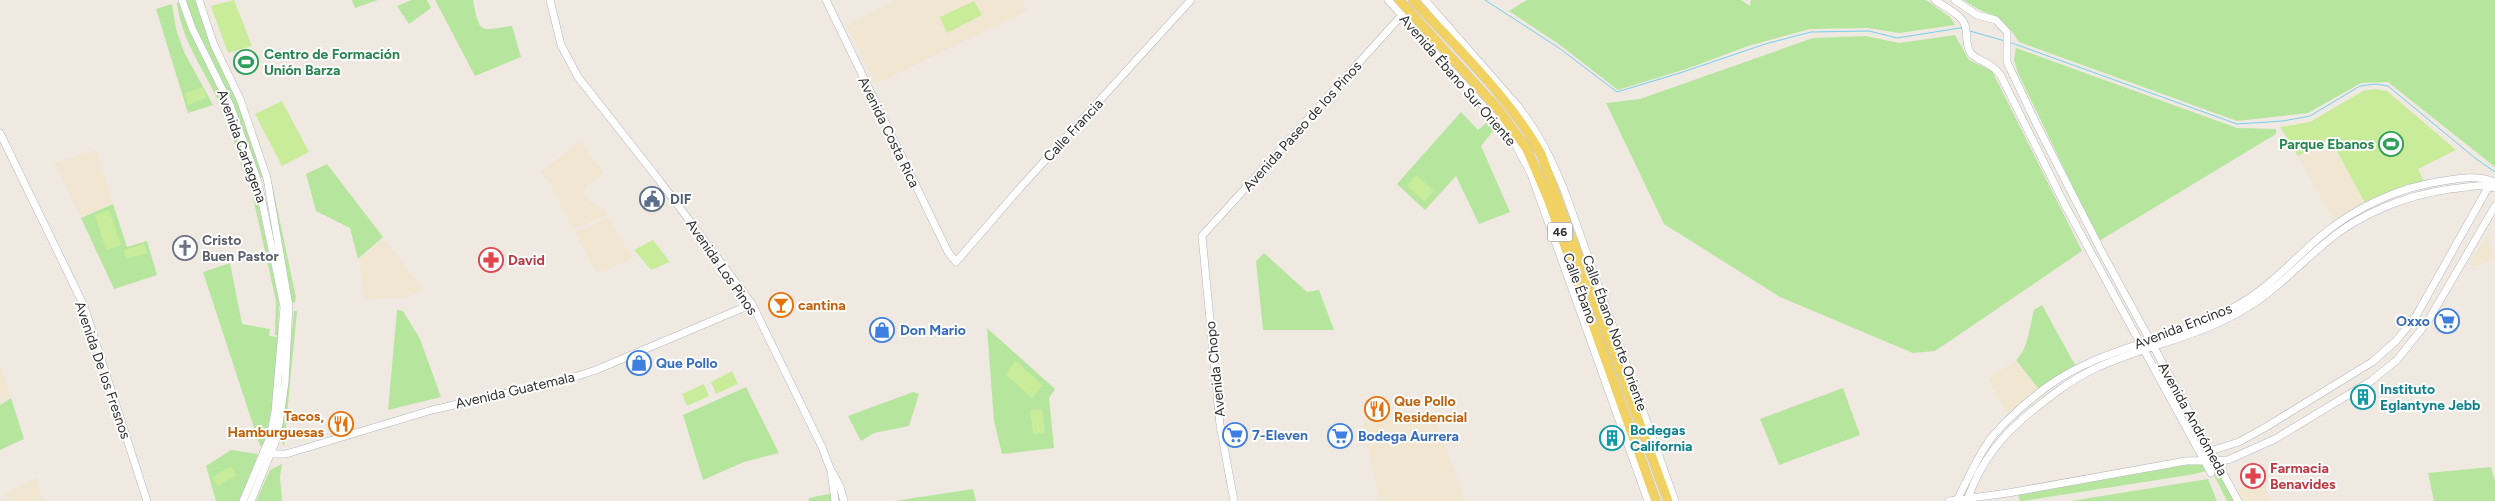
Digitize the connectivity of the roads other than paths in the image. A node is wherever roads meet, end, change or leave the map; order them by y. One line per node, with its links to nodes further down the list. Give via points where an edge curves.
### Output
1 (182, 0): 27 (street, Avenida Cartagena, via 192,28 230,105 258,182 279,277 284,323 275,412)
2 (199, 0): 27 (street, Avenida Cartagena, via 214,45 240,99 267,178 286,281 290,322 285,373 277,438)
3 (550, 0): 23 (street, Avenida Los Pinos, via 561,45 578,77)
4 (826, 0): 22 (street, Avenida Costa Rica, via 948,252)
5 (1191, 0): 22 (street, Calle Francia)
6 (1388, 0): 12 (street, Avenida Ébano Sur Oriente)
7 (1399, 0): 16 (main road, Calle Ébano / 46)
8 (1413, 0): 11 (main road, Calle Ébano / 46)
9 (1935, 0): 14 (street, via 1959,17)
10 (1954, 0): 13 (street)
11 (1427, 7): 45 (main road, Calle Ébano / 46, via 1524,126 1541,154); 46 (street, Calle Ébano Norte Oriente, via 1521,110 1549,154)
12 (1402, 15): 16 (street, Avenida Ébano Sur Oriente); 21 (street, Avenida Paseo de los Pinos)
13 (1981, 17): 14 (street); 15 (street, via 1996,20 2002,25 2008,39)
14 (1965, 26): 17 (street, via 1969,51)
15 (2007, 53): 17 (street); 24 (street, Avenida Andrómeda, via 2036,123)
16 (1444, 55): 43 (street, Avenida Ébano Sur Oriente, via 1512,138 1526,162); 44 (main road, Calle Ébano / 46, via 1517,133 1536,167)
17 (1991, 64): 25 (street, Avenida Andrómeda)
18 (0, 133): 37 (street, Avenida De los Fresnos, via 84,306)
19 (2493, 184): 24 (street, Avenida Encinos, via 2474,177 2434,182 2368,205 2320,236 2246,300); 26 (street, via 2416,316 2396,341 2372,362 2266,427 2239,442)
20 (2495, 206): 30 (street, via 2428,321 2397,360 2316,416)
21 (1202, 236): 42 (street, Avenida Chopo, via 1220,425)
22 (956, 262)
23 (752, 304): 27 (street, Avenida Guatemala, via 586,373 432,410 286,454); 31 (street, Avenida Los Pinos, via 822,446)
24 (2151, 344): 25 (street, Avenida Encinos); 26 (street, Avenida Andrómeda)
25 (2142, 347): 28 (street, Avenida Andrómeda); 35 (street, Avenida Encinos, via 2074,379 2015,425 1987,458); 36 (street, Avenida Encinos, via 2081,366 2039,393 1992,438)
26 (2210, 451): 28 (street); 29 (street, Avenida Andrómeda)
27 (267, 454): 38 (street, Avenida Cartagena); 39 (street, Avenida Cartagena)
28 (2202, 457): 29 (street); 32 (street, Avenida Andrómeda); 34 (street)
29 (2215, 460): 30 (street); 33 (street, Avenida Andrómeda)
30 (2228, 460): 33 (street)
31 (831, 471): 40 (street); 41 (street)
32 (2211, 473)
33 (2223, 474): 49 (street, Avenida Andrómeda)
34 (2005, 493): 35 (street); 48 (street)
35 (1968, 498): 36 (street)
36 (1957, 500): 47 (street)
37 (146, 501)
38 (244, 501)
39 (251, 501)
40 (835, 501)
41 (844, 501)
42 (1234, 501)
43 (1648, 501)
44 (1656, 501)
45 (1668, 501)
46 (1675, 501)
47 (1949, 501)
48 (2012, 501)
49 (2238, 501)

